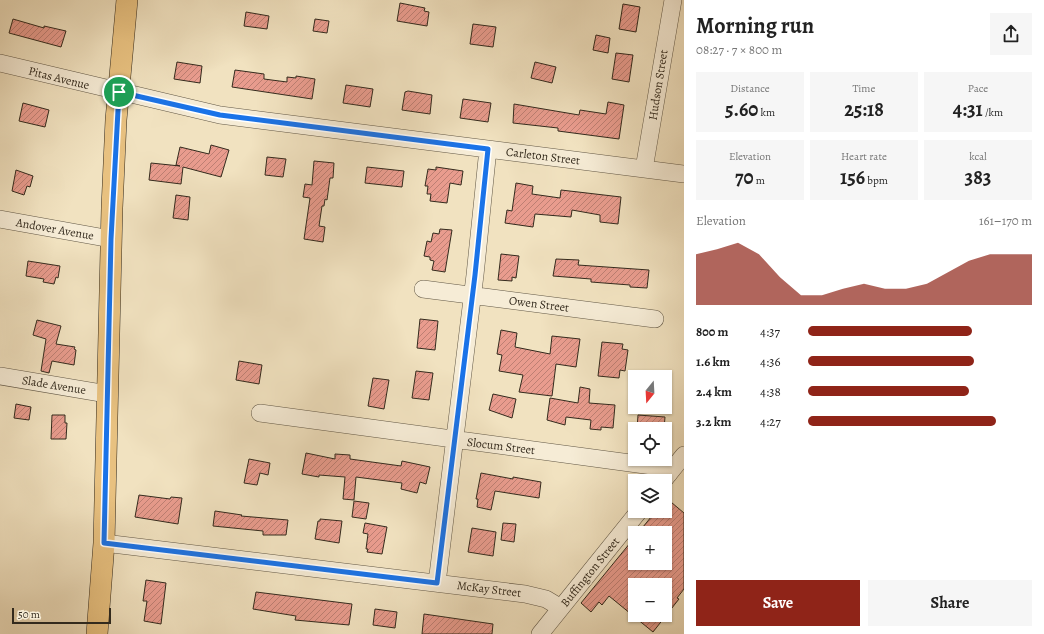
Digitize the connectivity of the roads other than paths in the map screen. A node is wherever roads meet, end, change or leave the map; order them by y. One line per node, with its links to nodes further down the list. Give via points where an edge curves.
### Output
1 (127, 0): 5 (main road)
2 (673, 0): 3 (street, Hudson Street)
3 (676, 26): 7 (street, Hudson Street)
4 (0, 63): 5 (street, Pitas Avenue)
5 (119, 92): 6 (street, Carleton Street, via 220,115); 10 (main road)
6 (488, 149): 7 (street, Carleton Street); 12 (street)
7 (644, 170): 8 (street, Carleton Street)
8 (684, 174)
9 (0, 219): 10 (street, Andover Avenue)
10 (111, 239): 15 (main road)
11 (423, 289): 12 (street, Owen Street)
12 (472, 295): 13 (street, Owen Street); 17 (street)
13 (655, 319)
14 (0, 376): 15 (street, Slade Avenue)
15 (107, 394): 22 (main road)
16 (260, 414): 17 (street, Slocum Street)
17 (455, 440): 19 (street, Slocum Street, via 653,466); 23 (street)
18 (684, 455): 20 (street)
19 (662, 474)
20 (669, 474)
21 (633, 518): 24 (street, Buffington Street)
22 (104, 543): 23 (street, McKay Street); 25 (main road)
23 (437, 583): 24 (street, McKay Street, via 536,596)
24 (561, 608): 26 (street, Buffington Street)
25 (97, 634)
26 (540, 634)

